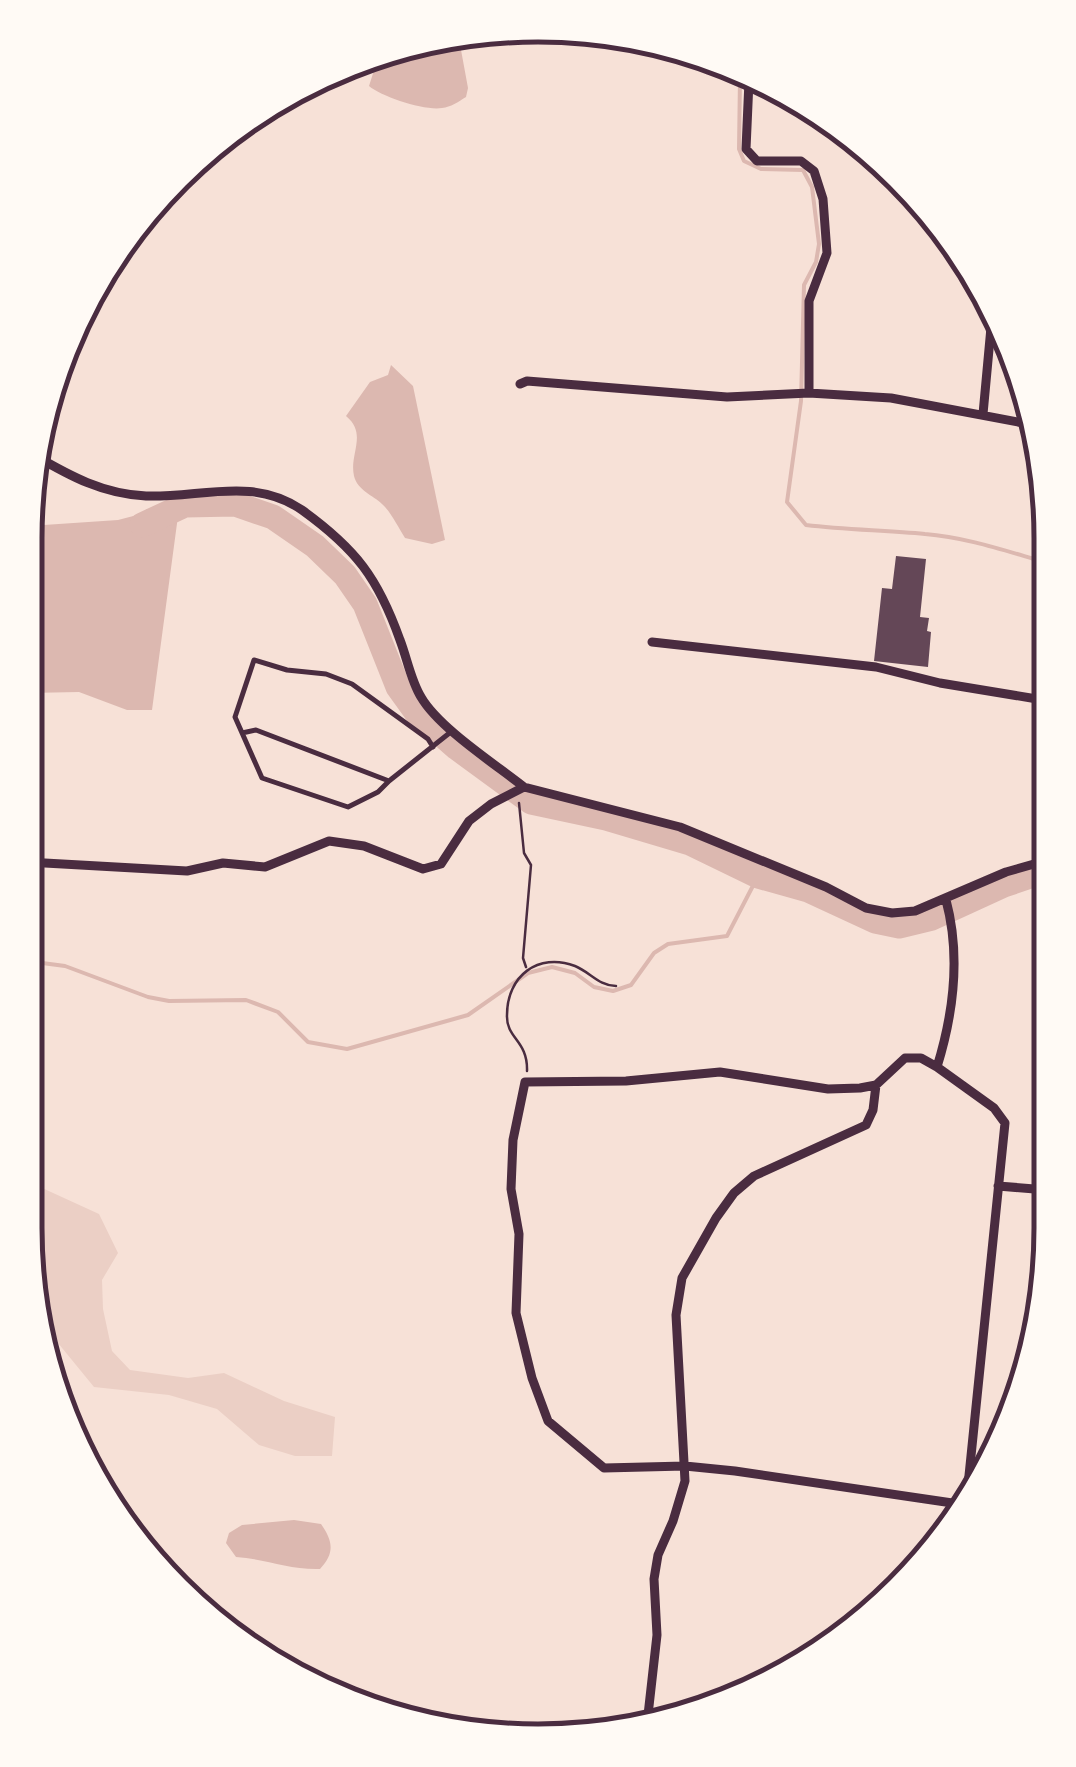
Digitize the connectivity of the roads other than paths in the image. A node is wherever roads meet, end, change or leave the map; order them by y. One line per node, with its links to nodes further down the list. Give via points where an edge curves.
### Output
1 (749, 90): 4 (street, via 746,149 757,162 801,161 814,171 823,199 827,253 809,301)
2 (991, 337): 5 (street)
3 (520, 384): 4 (street, via 728,397)
4 (808, 393): 5 (street, via 892,398)
5 (983, 414): 6 (street)
6 (1020, 423)
7 (49, 463): 11 (street, via 107,491 147,496 240,489 300,509 364,564 386,600 421,698)
8 (652, 642): 9 (street, via 876,666)
9 (1034, 699)
10 (242, 732): 12 (lane, via 235,717 254,660 352,684); 13 (lane, via 256,730); 13 (lane, via 262,778 348,807)
11 (451, 732): 12 (lane); 14 (street)
12 (432, 747): 13 (lane)
13 (388, 781)
14 (519, 790): 15 (street, via 469,821 441,864 423,870 352,842 329,842 266,867 223,864 187,871); 17 (street, via 680,828 866,908 892,913)
15 (42, 863)
16 (1034, 864): 17 (street)
17 (946, 902): 18 (street, via 955,998)
18 (938, 1067): 19 (street, via 905,1058); 20 (street, via 1005,1123)
19 (876, 1085): 22 (street, via 866,1125 754,1176 734,1192 682,1278 676,1316); 22 (street, via 828,1089 720,1072 526,1082 513,1140 516,1313 548,1421 604,1468)
20 (998, 1186): 21 (street); 23 (street)
21 (1034, 1189)
22 (685, 1466): 24 (street); 25 (street, via 654,1579 658,1635)
23 (969, 1473)
24 (951, 1503)
25 (648, 1712)

